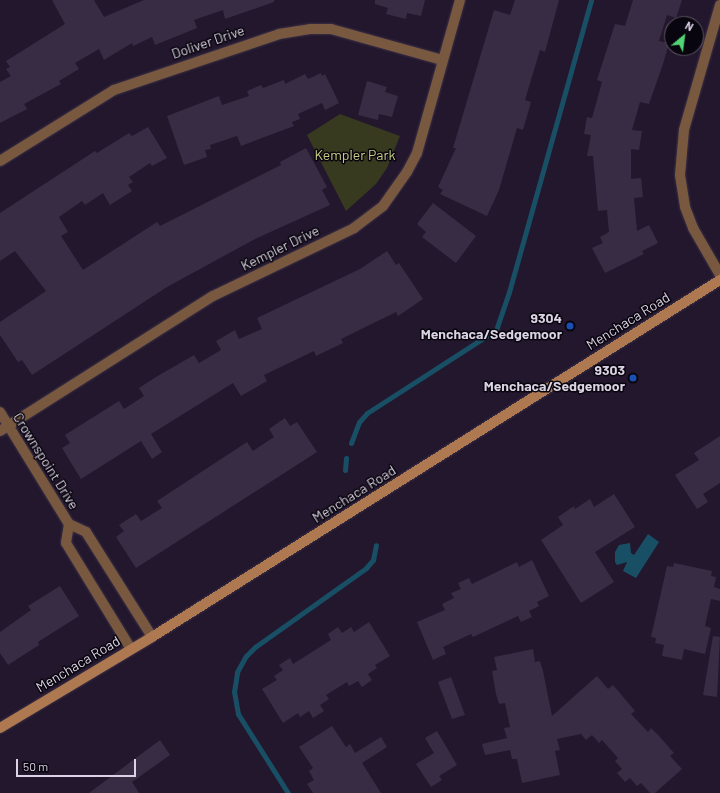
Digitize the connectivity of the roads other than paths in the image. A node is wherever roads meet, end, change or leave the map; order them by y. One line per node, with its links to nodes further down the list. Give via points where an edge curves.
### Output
1 (460, 0): 3 (street, Kempler Drive)
2 (719, 11): 5 (street, via 684,130 680,174 685,207 693,228)
3 (442, 60): 4 (street, Doliver Drive, via 331,29 310,29 279,34 114,90); 8 (street, Kempler Drive, via 417,153 383,206 369,218 354,228 213,296)
4 (0, 161)
5 (720, 275)
6 (720, 280): 10 (main road, Menchaca Road)
7 (0, 412): 8 (street, Crownspoint Drive)
8 (4, 428): 9 (street, Crownspoint Drive)
9 (69, 524): 10 (street, Crownspoint Drive, via 86,532); 11 (street, Crownspoint Drive, via 66,543)
10 (152, 637): 11 (main road, Menchaca Road)
11 (131, 649): 12 (main road, Menchaca Road)
12 (0, 728)

